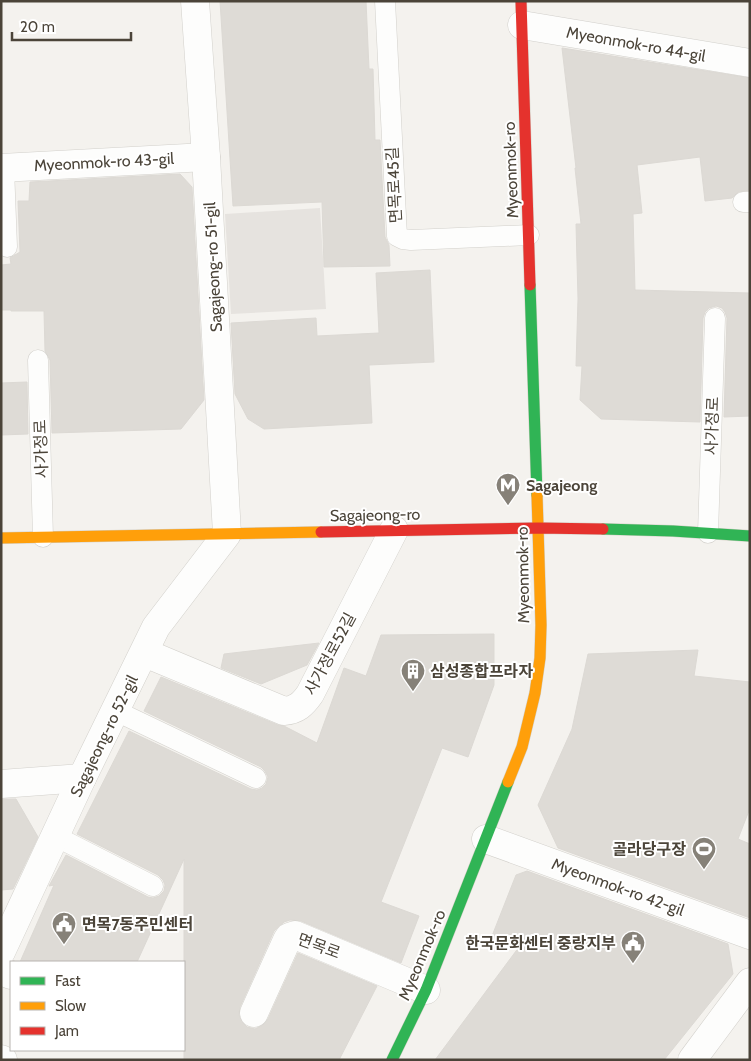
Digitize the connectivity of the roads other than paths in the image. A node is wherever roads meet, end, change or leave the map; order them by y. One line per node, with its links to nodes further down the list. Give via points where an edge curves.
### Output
1 (195, 1): 5 (street, Sagajeong-ro 51-gil)
2 (385, 1): 7 (lane, 면목로45길, via 398,236 411,240)
3 (522, 13): 4 (street, Myeonmok-ro 44-gil); 7 (street, Myeonmok-ro)
4 (750, 63)
5 (206, 157): 6 (street, Myeonmok-ro 43-gil); 14 (street, Sagajeong-ro 51-gil)
6 (3, 168): 8 (lane)
7 (529, 235): 11 (street, Myeonmok-ro)
8 (7, 247)
9 (716, 318): 13 (lane, 사가정로)
10 (38, 360): 17 (lane, 사가정로)
11 (538, 528): 12 (street, Sagajeong-ro); 13 (street, Sagajeong-ro); 24 (street, Myeonmok-ro, via 541,625 535,693 522,747)
12 (394, 530): 14 (street, Sagajeong-ro); 18 (street, 사가정로52길, via 310,694 294,710 284,711)
13 (708, 533): 15 (street, Sagajeong-ro)
14 (227, 534): 17 (street, Sagajeong-ro); 18 (street, Sagajeong-ro 52-gil, via 156,627)
15 (750, 536)
16 (1, 538): 17 (street, Sagajeong-ro)
17 (43, 538)
18 (145, 653): 19 (street, Sagajeong-ro 52-gil)
19 (116, 711): 20 (street, Sagajeong-ro 52-gil); 21 (lane)
20 (82, 778): 22 (street); 23 (street, Sagajeong-ro 52-gil)
21 (256, 778)
22 (1, 784)
23 (55, 836): 25 (lane); 27 (street, Sagajeong-ro 52-gil)
24 (486, 839): 26 (street, Myeonmok-ro 42-gil); 29 (street, Myeonmok-ro)
25 (153, 886)
26 (750, 935)
27 (1, 952)
28 (750, 982): 32 (street)
29 (426, 990): 30 (street, 면목로, via 295,935 288,937); 31 (street, Myeonmok-ro)
30 (254, 1013)
31 (392, 1060)
32 (692, 1060)

